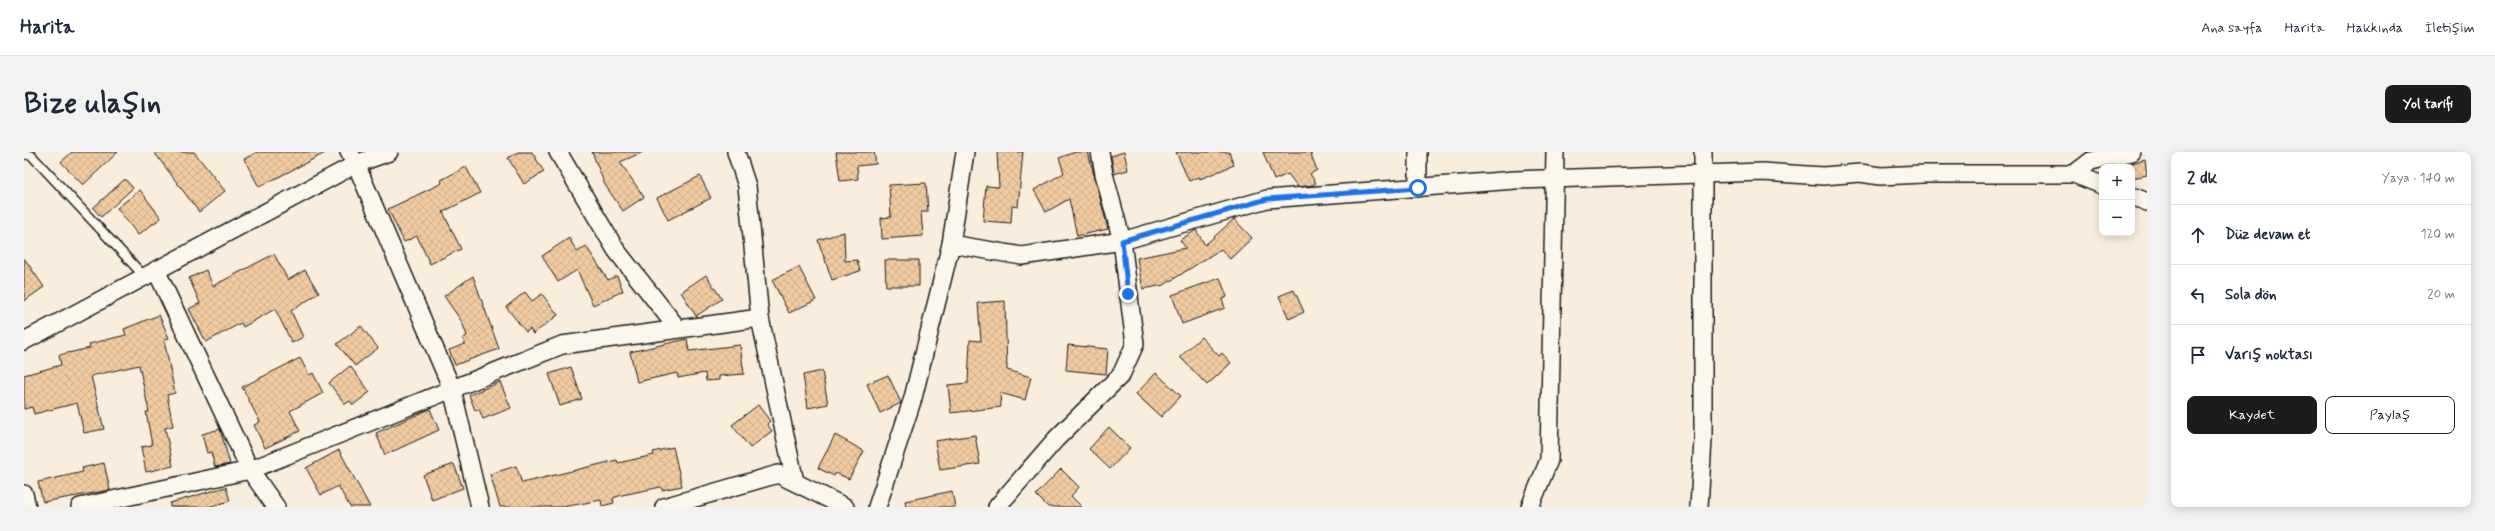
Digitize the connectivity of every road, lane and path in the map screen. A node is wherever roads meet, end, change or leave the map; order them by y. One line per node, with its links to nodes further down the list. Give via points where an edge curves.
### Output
1 (389, 152): 11 (street)
2 (558, 152): 23 (street, via 616,250)
3 (736, 152): 22 (street, via 747,186)
4 (966, 152): 20 (street)
5 (1100, 152): 19 (street)
6 (1418, 152): 16 (street)
7 (1555, 152): 14 (street)
8 (1703, 152): 13 (street)
9 (2132, 152): 12 (street, via 2091,161)
10 (24, 154): 21 (lane, via 32,156)
11 (352, 158): 21 (street); 25 (street)
12 (2074, 174): 13 (street, via 1880,176 1860,173 1823,176 1763,172); 15 (street)
13 (1705, 176): 14 (street); 38 (street, via 1703,440)
14 (1555, 178): 16 (street); 37 (street, via 1549,460)
15 (2099, 184)
16 (1418, 188): 19 (street, via 1267,199)
17 (2135, 197): 18 (street)
18 (2147, 202)
19 (1122, 241): 20 (street, via 1022,256); 36 (street, via 1135,344 1121,375 1056,440)
20 (951, 244): 35 (street, via 913,398)
21 (150, 273): 24 (street); 26 (street)
22 (760, 318): 23 (street); 27 (street)
23 (678, 329): 25 (street, via 562,346)
24 (24, 341)
25 (452, 389): 26 (street); 32 (street)
26 (250, 470): 30 (street); 31 (street)
27 (795, 482): 33 (street, via 778,474); 34 (street)
28 (24, 494): 29 (street)
29 (27, 507)
30 (80, 507)
31 (276, 507)
32 (480, 507)
33 (664, 507)
34 (846, 507)
35 (877, 507)
36 (997, 507)
37 (1530, 507)
38 (1699, 507)

